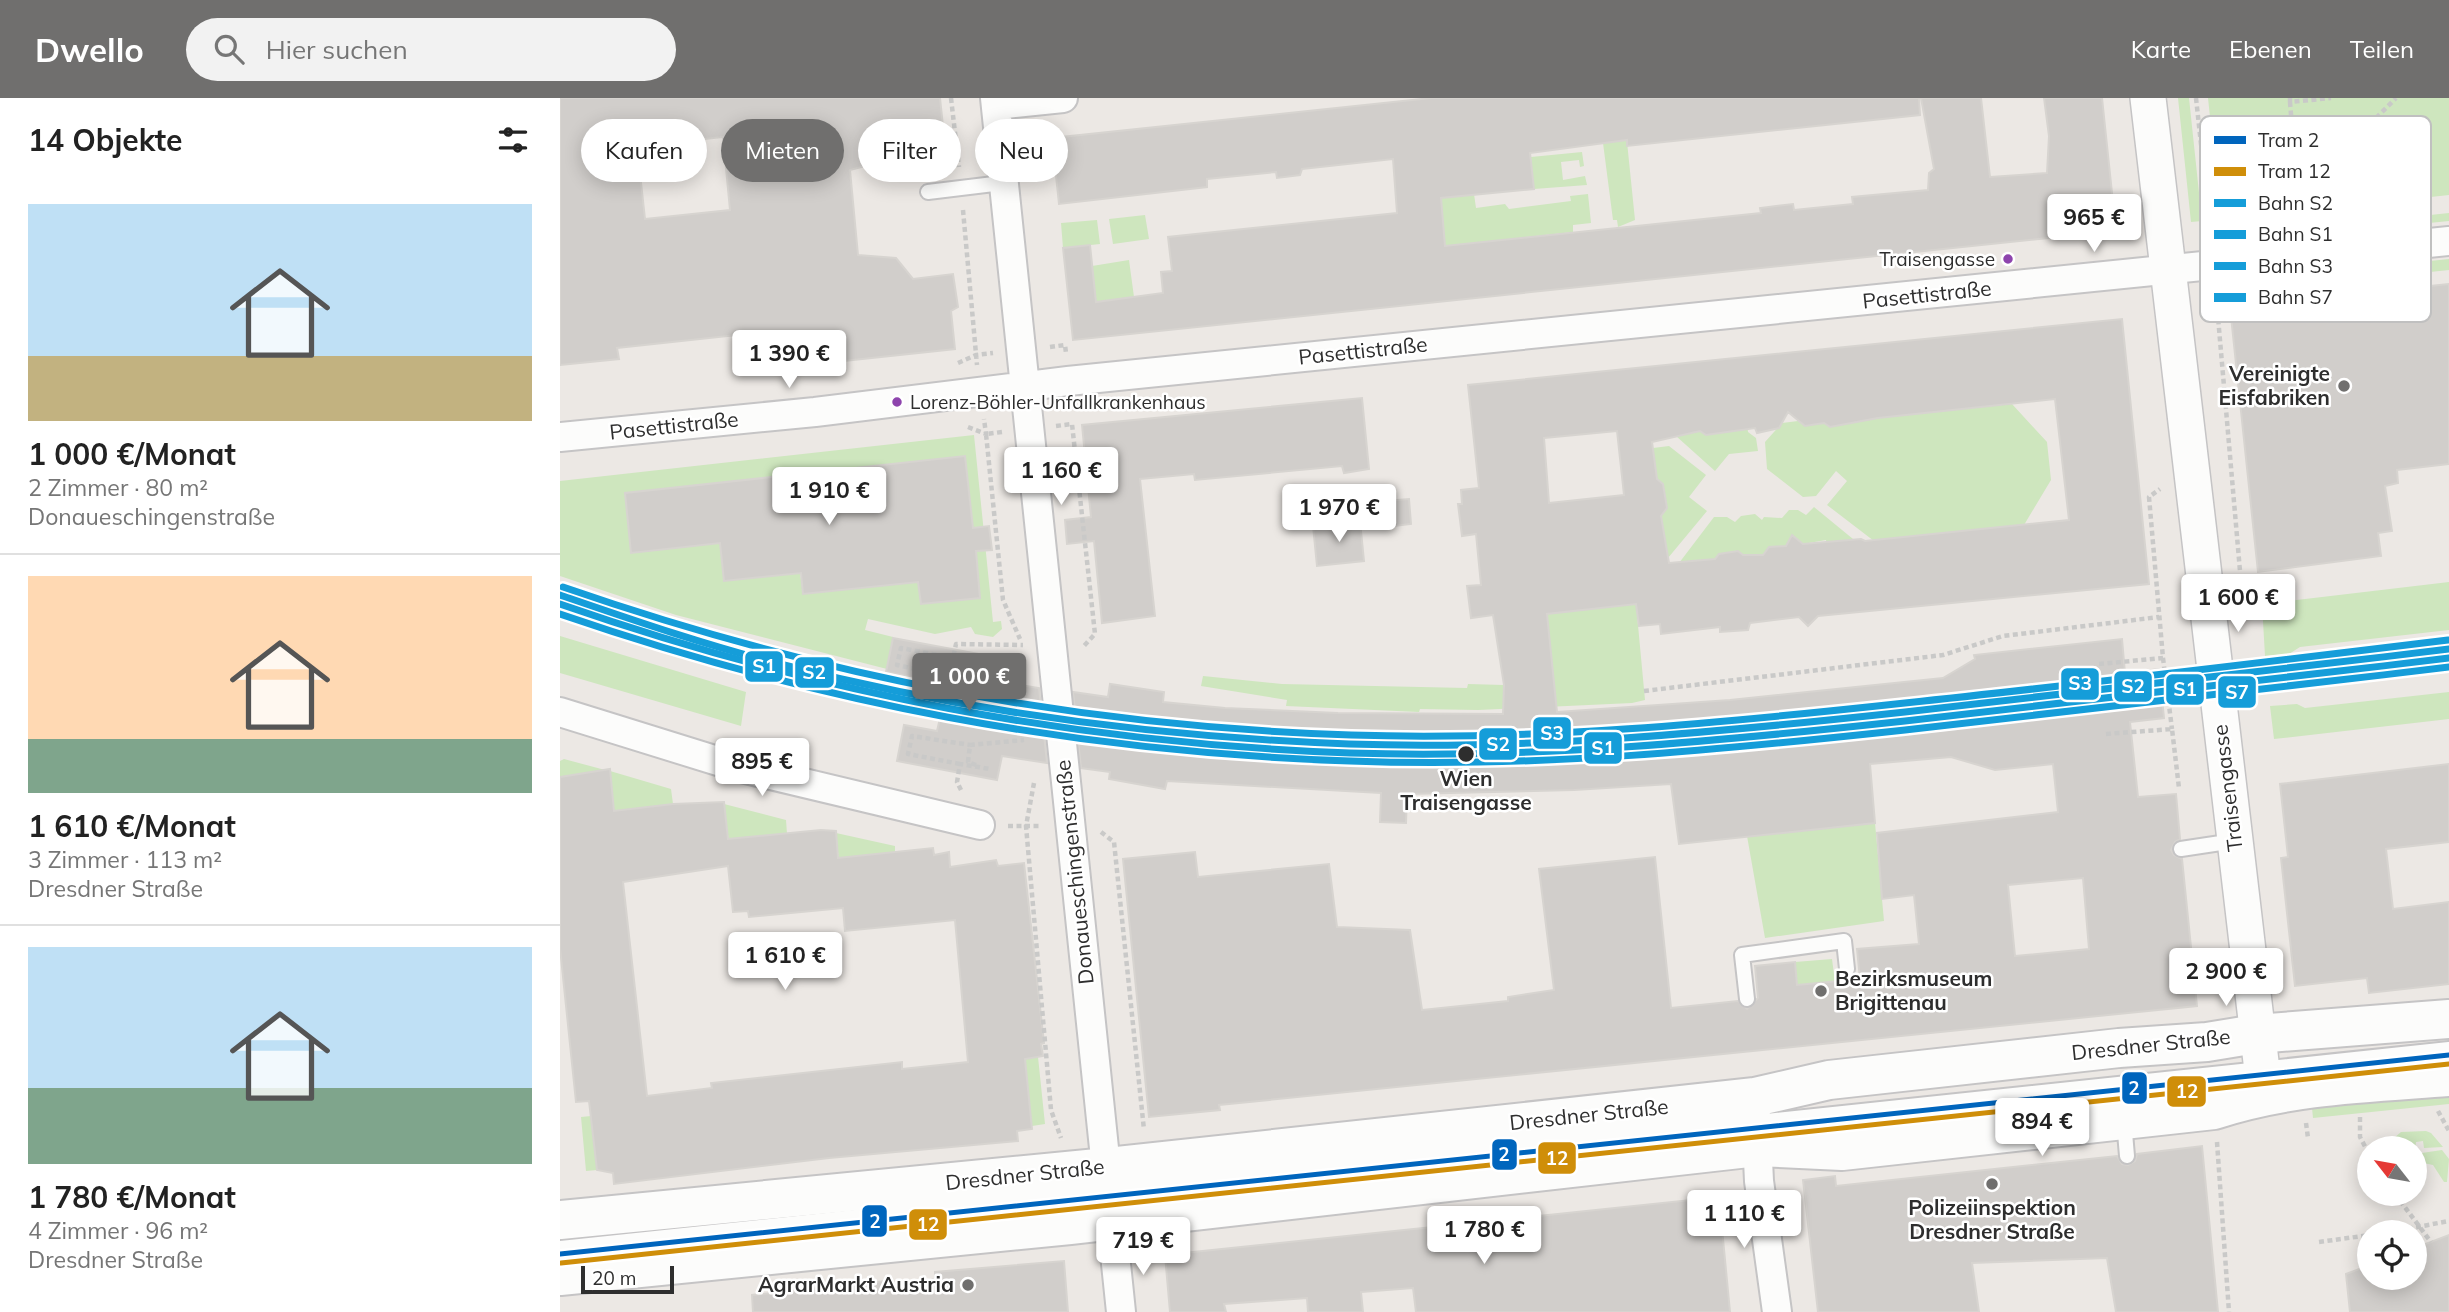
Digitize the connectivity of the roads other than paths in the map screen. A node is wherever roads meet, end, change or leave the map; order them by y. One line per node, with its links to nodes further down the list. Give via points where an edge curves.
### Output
1 (1063, 98): 3 (street)
2 (2148, 98): 9 (street, Traisengasse)
3 (996, 102): 4 (street, Donaueschingenstraße)
4 (1002, 183): 5 (lane); 10 (street, Donaueschingenstraße)
5 (928, 192)
6 (2449, 241): 7 (street, Pasettistraße)
7 (2431, 243)
8 (2200, 267): 9 (street, Pasettistraße)
9 (2166, 271): 10 (street, Pasettistraße); 14 (street, Traisengasse)
10 (1023, 386): 11 (street, Pasettistraße); 23 (street, Donaueschingenstraße, via 1082,826)
11 (560, 437)
12 (560, 712): 13 (street, via 737,767)
13 (980, 825)
14 (2234, 841): 15 (lane); 20 (street, Traisengasse)
15 (2181, 849)
16 (1847, 969): 17 (lane, via 1844,941 1742,955)
17 (1747, 999)
18 (2449, 1019): 20 (main road, Dresdner Straße)
19 (2449, 1049): 20 (lane)
20 (2260, 1066): 21 (main road, Dresdner Straße, via 2304,1106); 22 (main road, Dresdner Straße, via 2207,1042 1829,1080); 22 (main road, Dresdner Straße, via 2214,1110 2125,1138 1842,1151)
21 (2443, 1093)
22 (1756, 1122): 23 (main road, Dresdner Straße); 23 (main road, Dresdner Straße); 28 (street)
23 (1110, 1192): 24 (main road, Dresdner Straße); 25 (lane, Dresdner Straße); 26 (main road, Dresdner Straße); 27 (street, Donaueschingenstraße)
24 (560, 1220)
25 (560, 1248)
26 (560, 1276)
27 (1121, 1312)
28 (1777, 1312)

